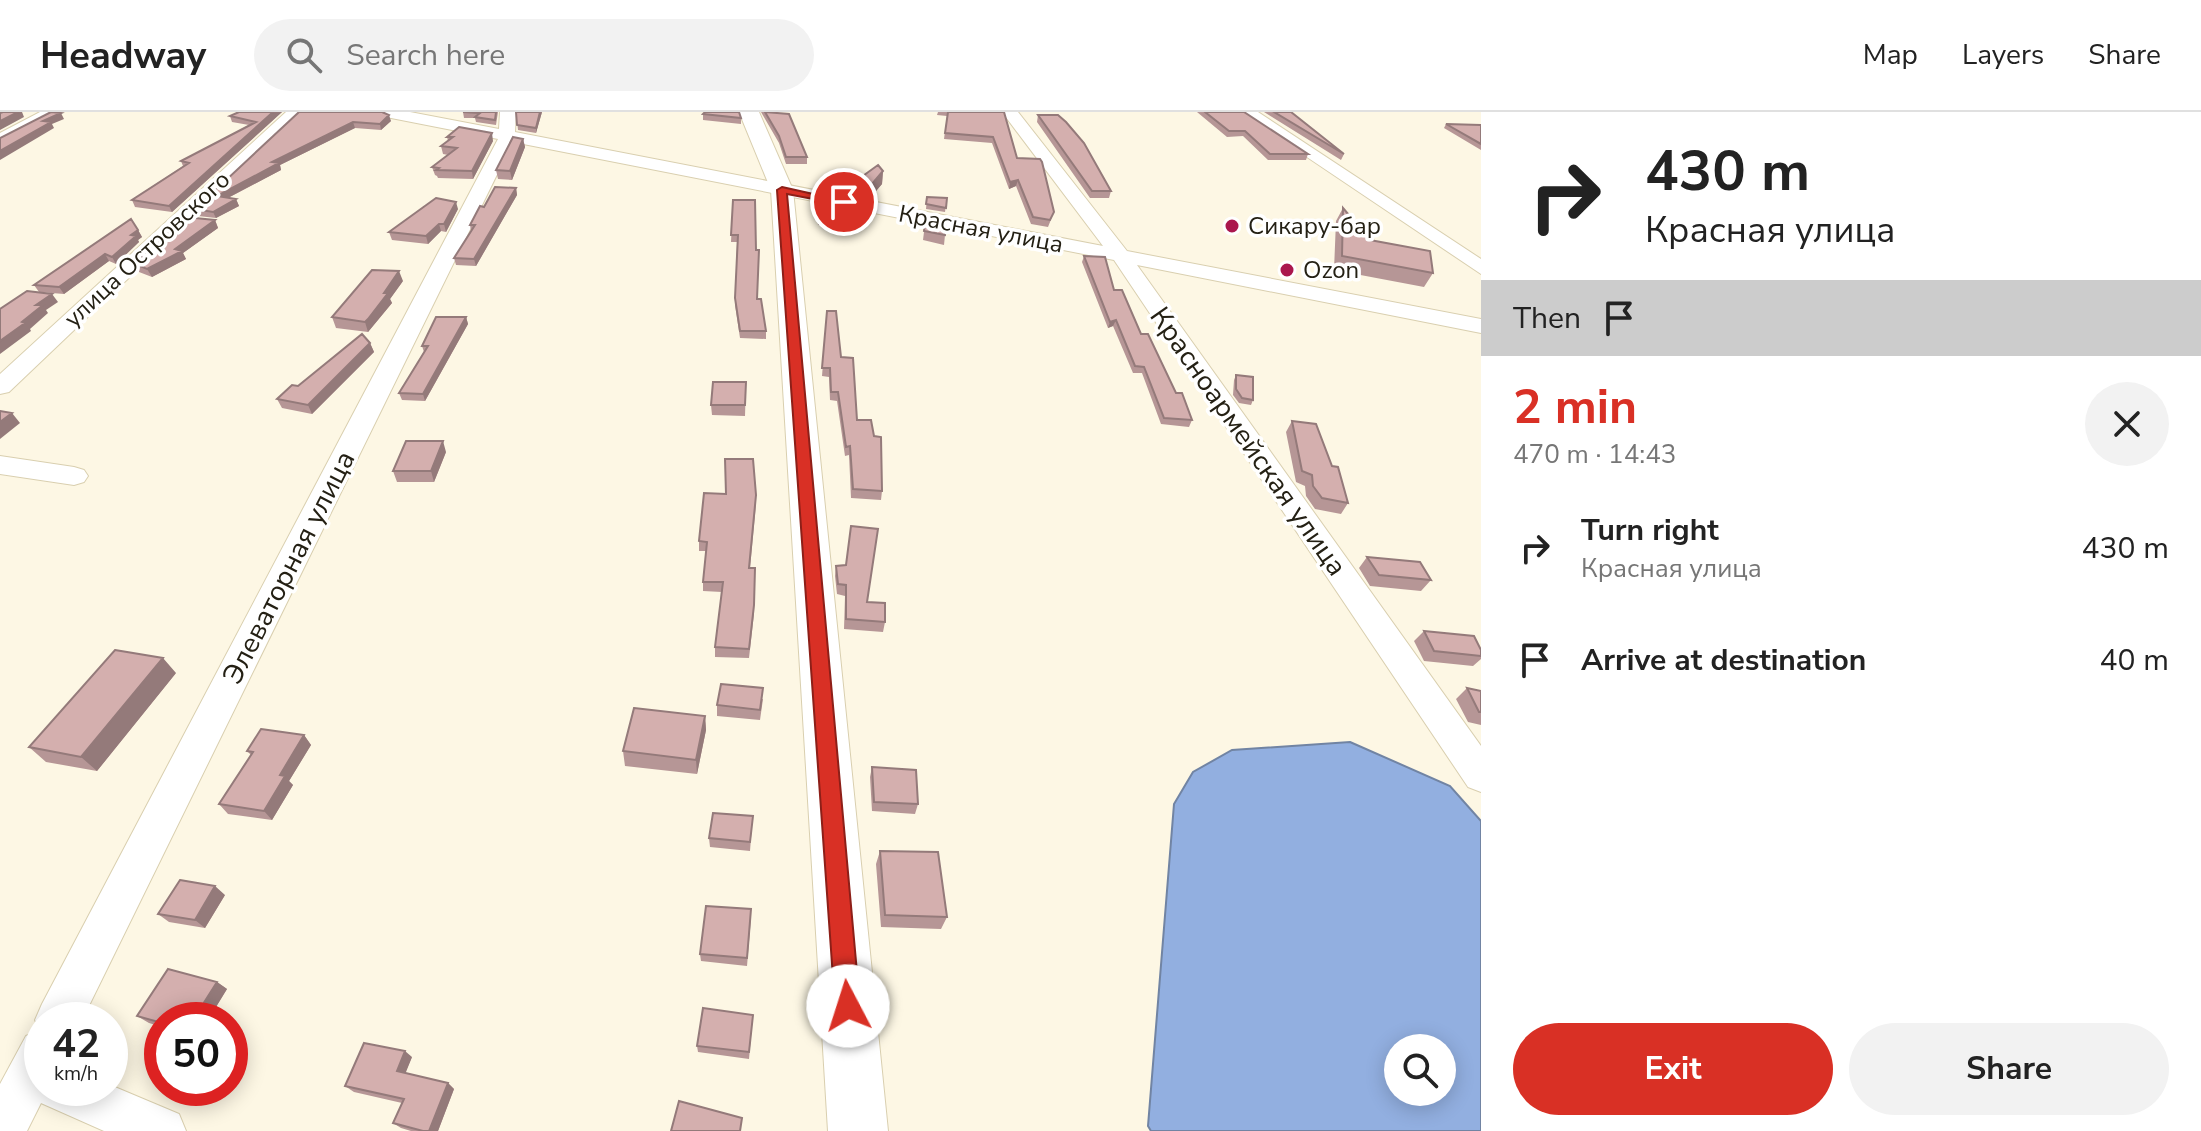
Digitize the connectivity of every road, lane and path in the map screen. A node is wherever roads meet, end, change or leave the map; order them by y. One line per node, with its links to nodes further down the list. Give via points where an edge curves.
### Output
1 (52, 112): 8 (street)
2 (295, 112): 13 (street, улица Островского)
3 (386, 112): 7 (street, Красная улица)
4 (749, 112): 9 (main road)
5 (1010, 112): 10 (street, Красноармейская улица)
6 (1248, 112): 11 (street)
7 (507, 124): 9 (street, Красная улица); 17 (street, Элеваторная улица)
8 (0, 139)
9 (782, 190): 10 (street, Красная улица); 22 (main road)
10 (1121, 256): 12 (street, Красная улица); 16 (street, Красноармейская улица)
11 (1481, 268)
12 (1481, 326)
13 (0, 387)
14 (0, 465): 15 (street)
15 (74, 476)
16 (1481, 776)
17 (67, 1002)
18 (24, 1091): 20 (street)
19 (107, 1106): 21 (street)
20 (1, 1131)
21 (162, 1131)
22 (858, 1131)

